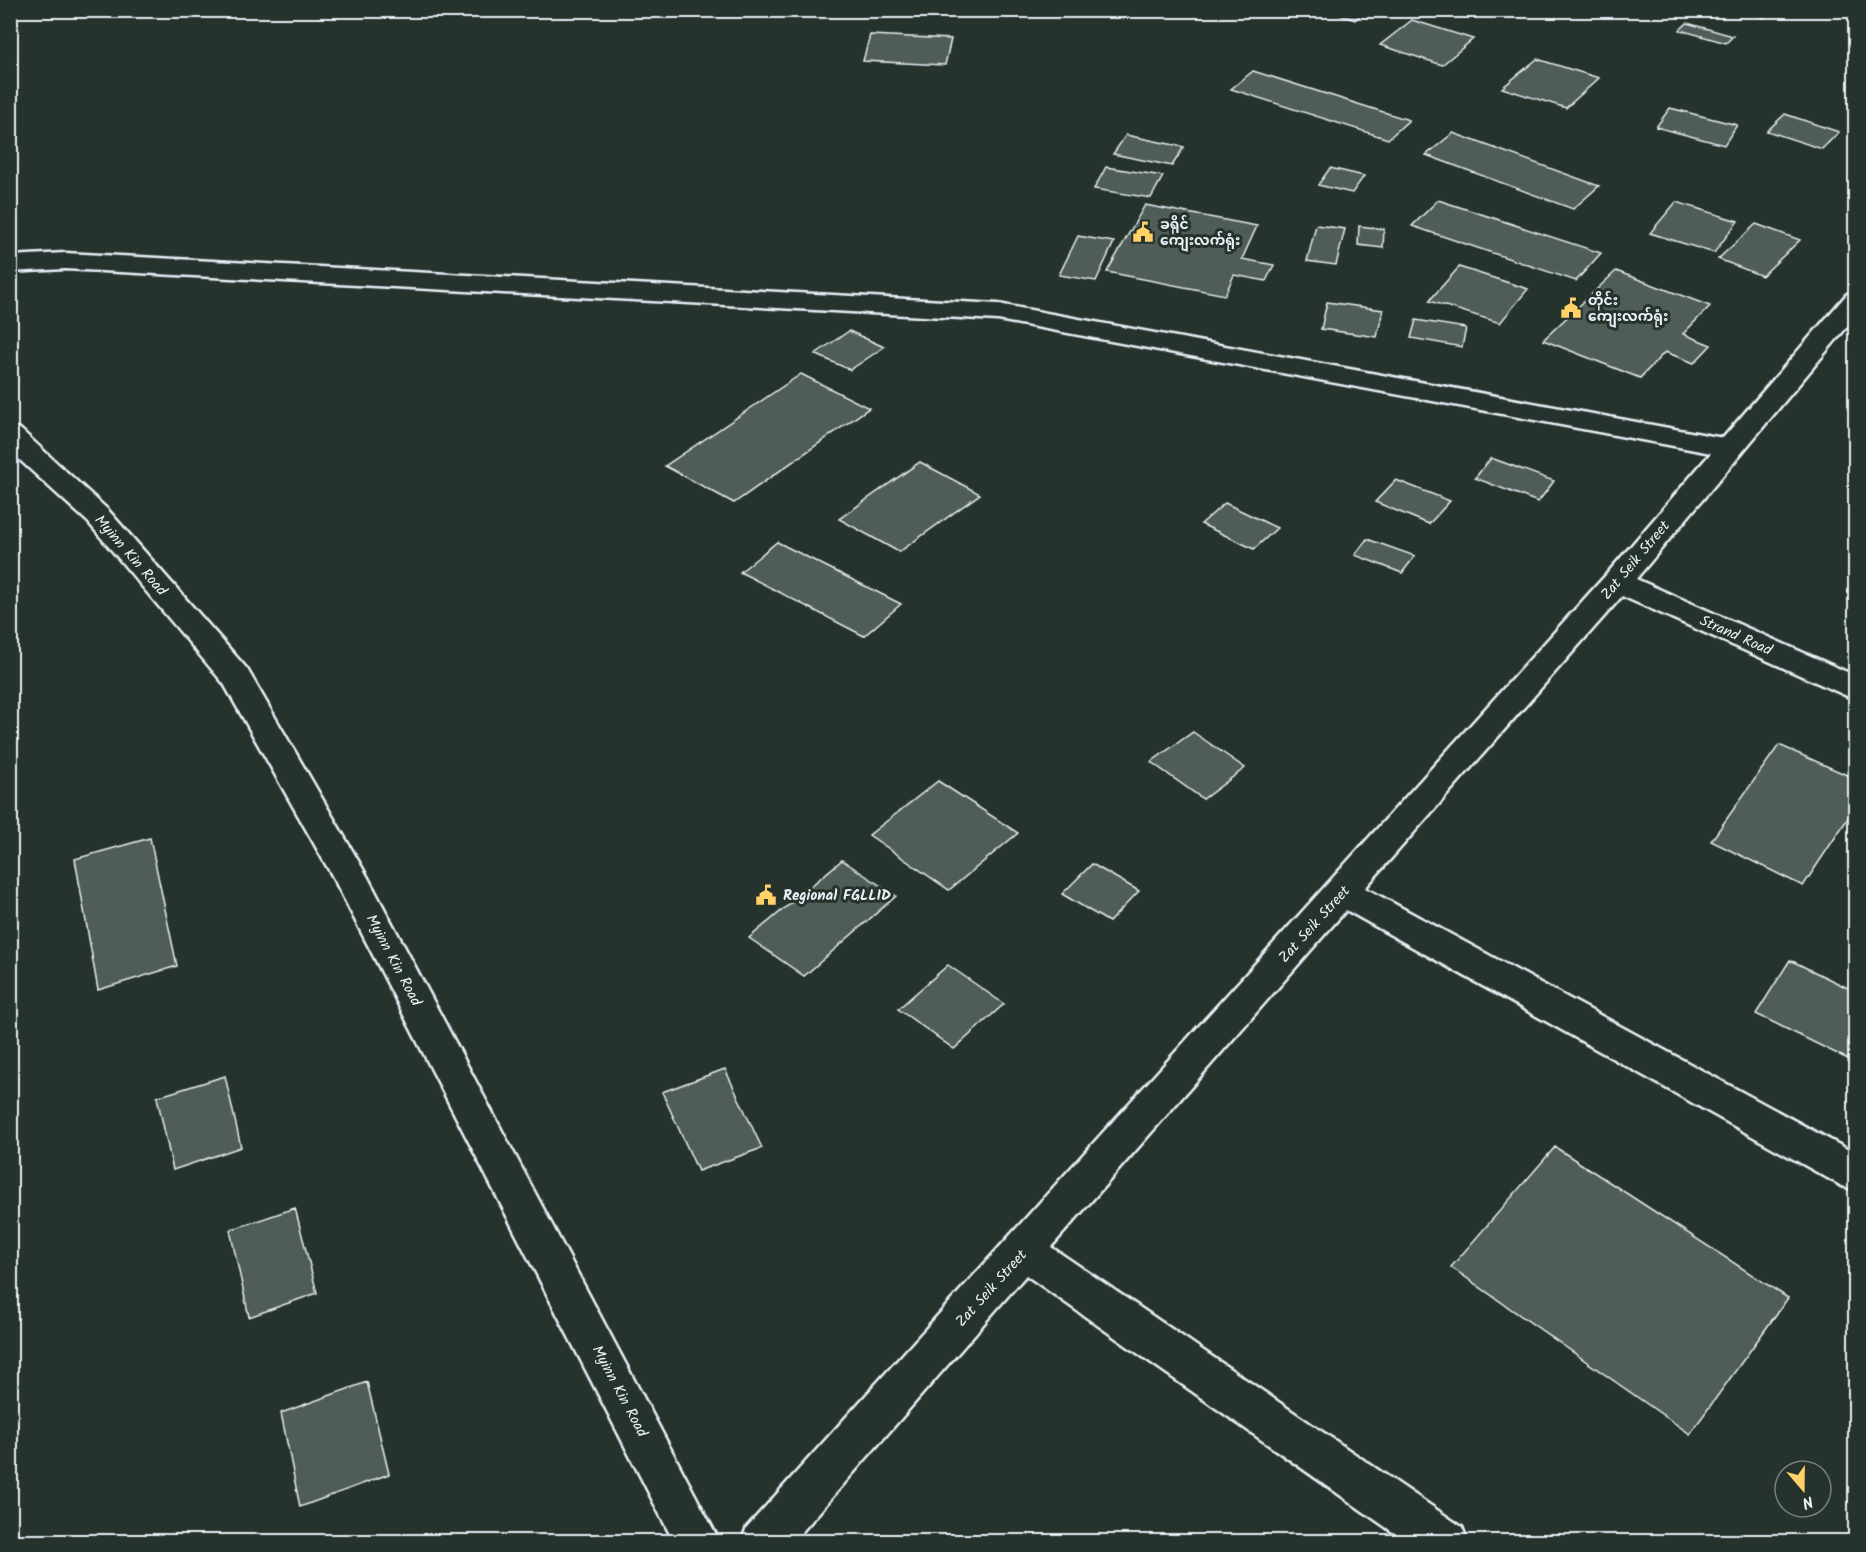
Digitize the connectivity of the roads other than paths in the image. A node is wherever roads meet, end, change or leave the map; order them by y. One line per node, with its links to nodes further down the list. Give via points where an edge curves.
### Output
1 (10, 264): 4 (street, via 65,261 998,312)
2 (1856, 299): 4 (street, Zat Seik Street)
3 (10, 435): 10 (street, Myinn Kin Road, via 98,516 236,678 350,876)
4 (1730, 448): 5 (street, Zat Seik Street)
5 (1617, 582): 6 (street, Strand Road); 7 (street, Zat Seik Street)
6 (1856, 689)
7 (1343, 892): 8 (street); 9 (street, Zat Seik Street)
8 (1856, 1174)
9 (1024, 1251): 11 (street, Zat Seik Street); 12 (street)
10 (698, 1542)
11 (763, 1542)
12 (1446, 1542)

